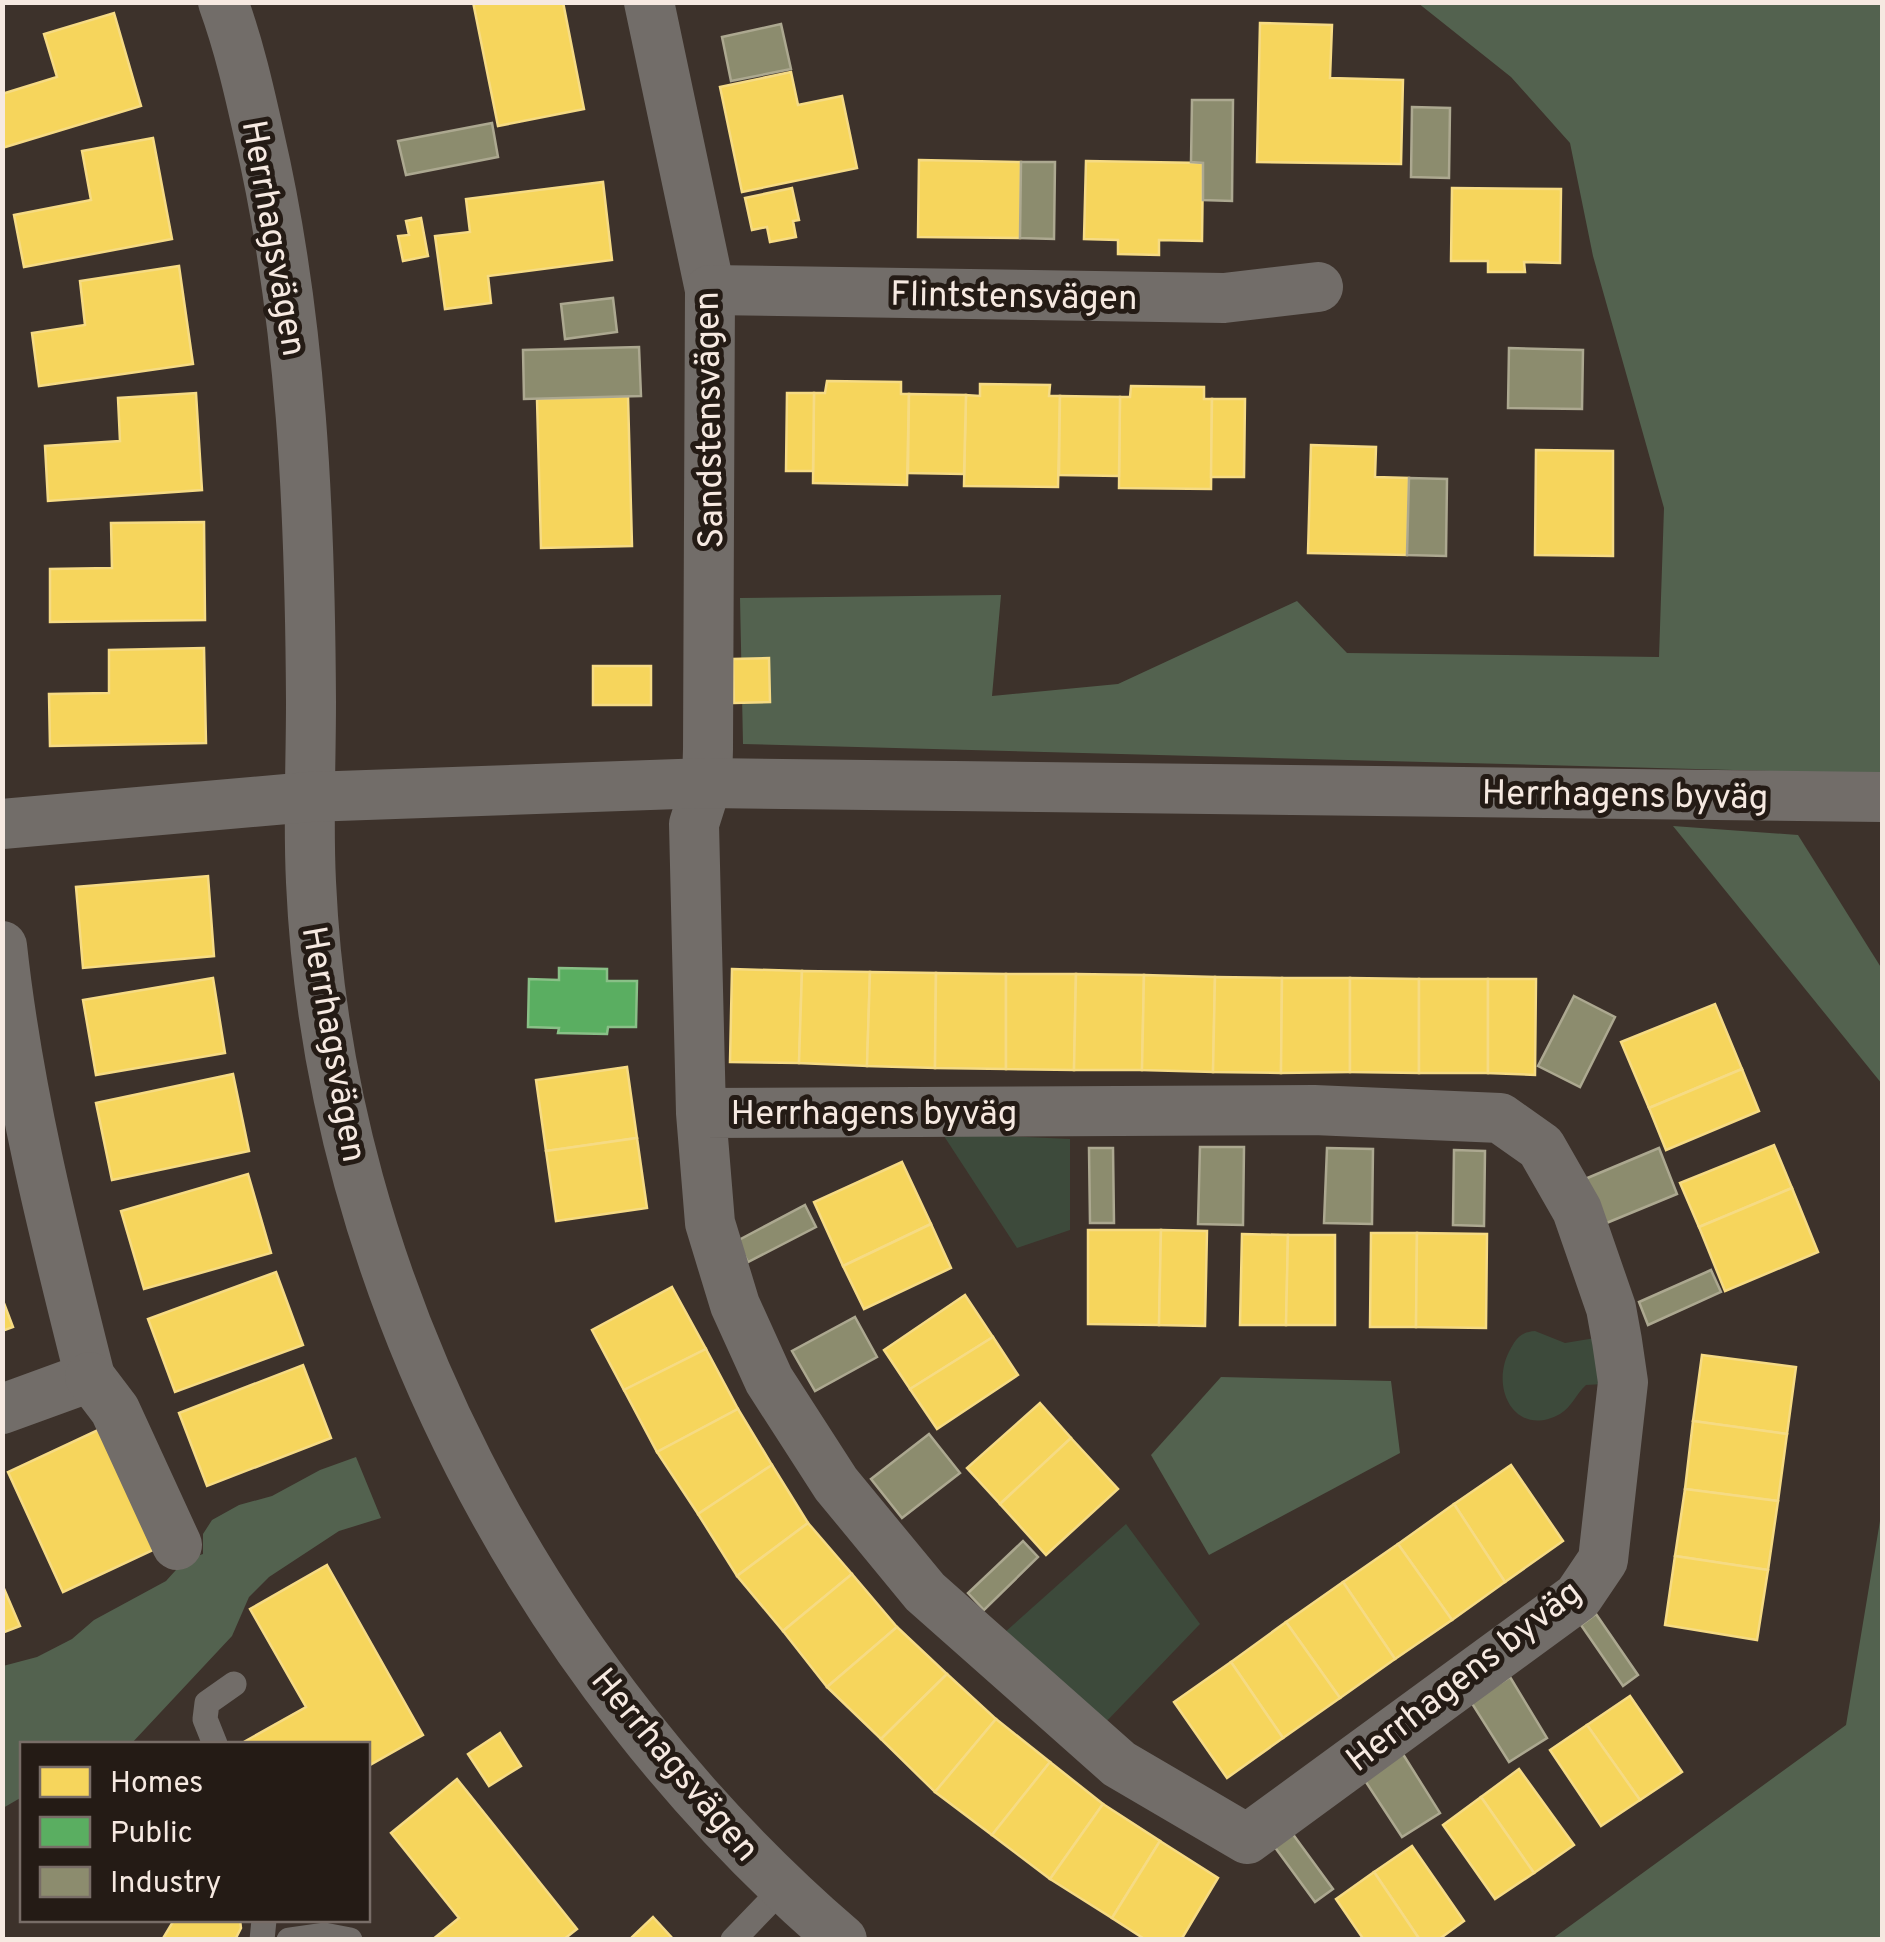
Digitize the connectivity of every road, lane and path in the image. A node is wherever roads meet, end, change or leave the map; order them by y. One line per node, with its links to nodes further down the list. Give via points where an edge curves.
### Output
1 (223, 2): 7 (street, Herrhagsvägen, via 272,192 300,378)
2 (649, 2): 4 (street, Sandstensvägen)
3 (1318, 286): 4 (street, Flintstensvägen, via 1224,298)
4 (710, 290): 5 (street, Sandstensvägen)
5 (707, 783): 6 (street, Herrhagens byväg); 7 (street, Herrhagens byväg); 10 (street, Herrhagens byväg, via 694,824)
6 (1882, 797)
7 (309, 798): 8 (street, Herrhagens byväg); 16 (street, Herrhagsvägen, via 312,914 341,1119 387,1271 433,1388 496,1515 576,1644 676,1772)
8 (2, 824)
9 (2, 946): 11 (street, via 41,1184)
10 (701, 1113): 10 (street, Herrhagens byväg, via 710,1224 735,1305 769,1380 836,1484 924,1592 1010,1671 1119,1764 1247,1840 1578,1597 1603,1560 1623,1382 1611,1308 1577,1210 1541,1147 1500,1118 1314,1110)
11 (90, 1377): 12 (street); 13 (street, via 115,1410)
12 (2, 1409)
13 (177, 1546)
14 (234, 1684): 15 (lane, via 208,1703 205,1719)
15 (214, 1742)
16 (783, 1888): 19 (lane); 20 (street, Herrhagsvägen)
17 (289, 1940): 18 (lane)
18 (350, 1940)
19 (733, 1940)
20 (842, 1940)

